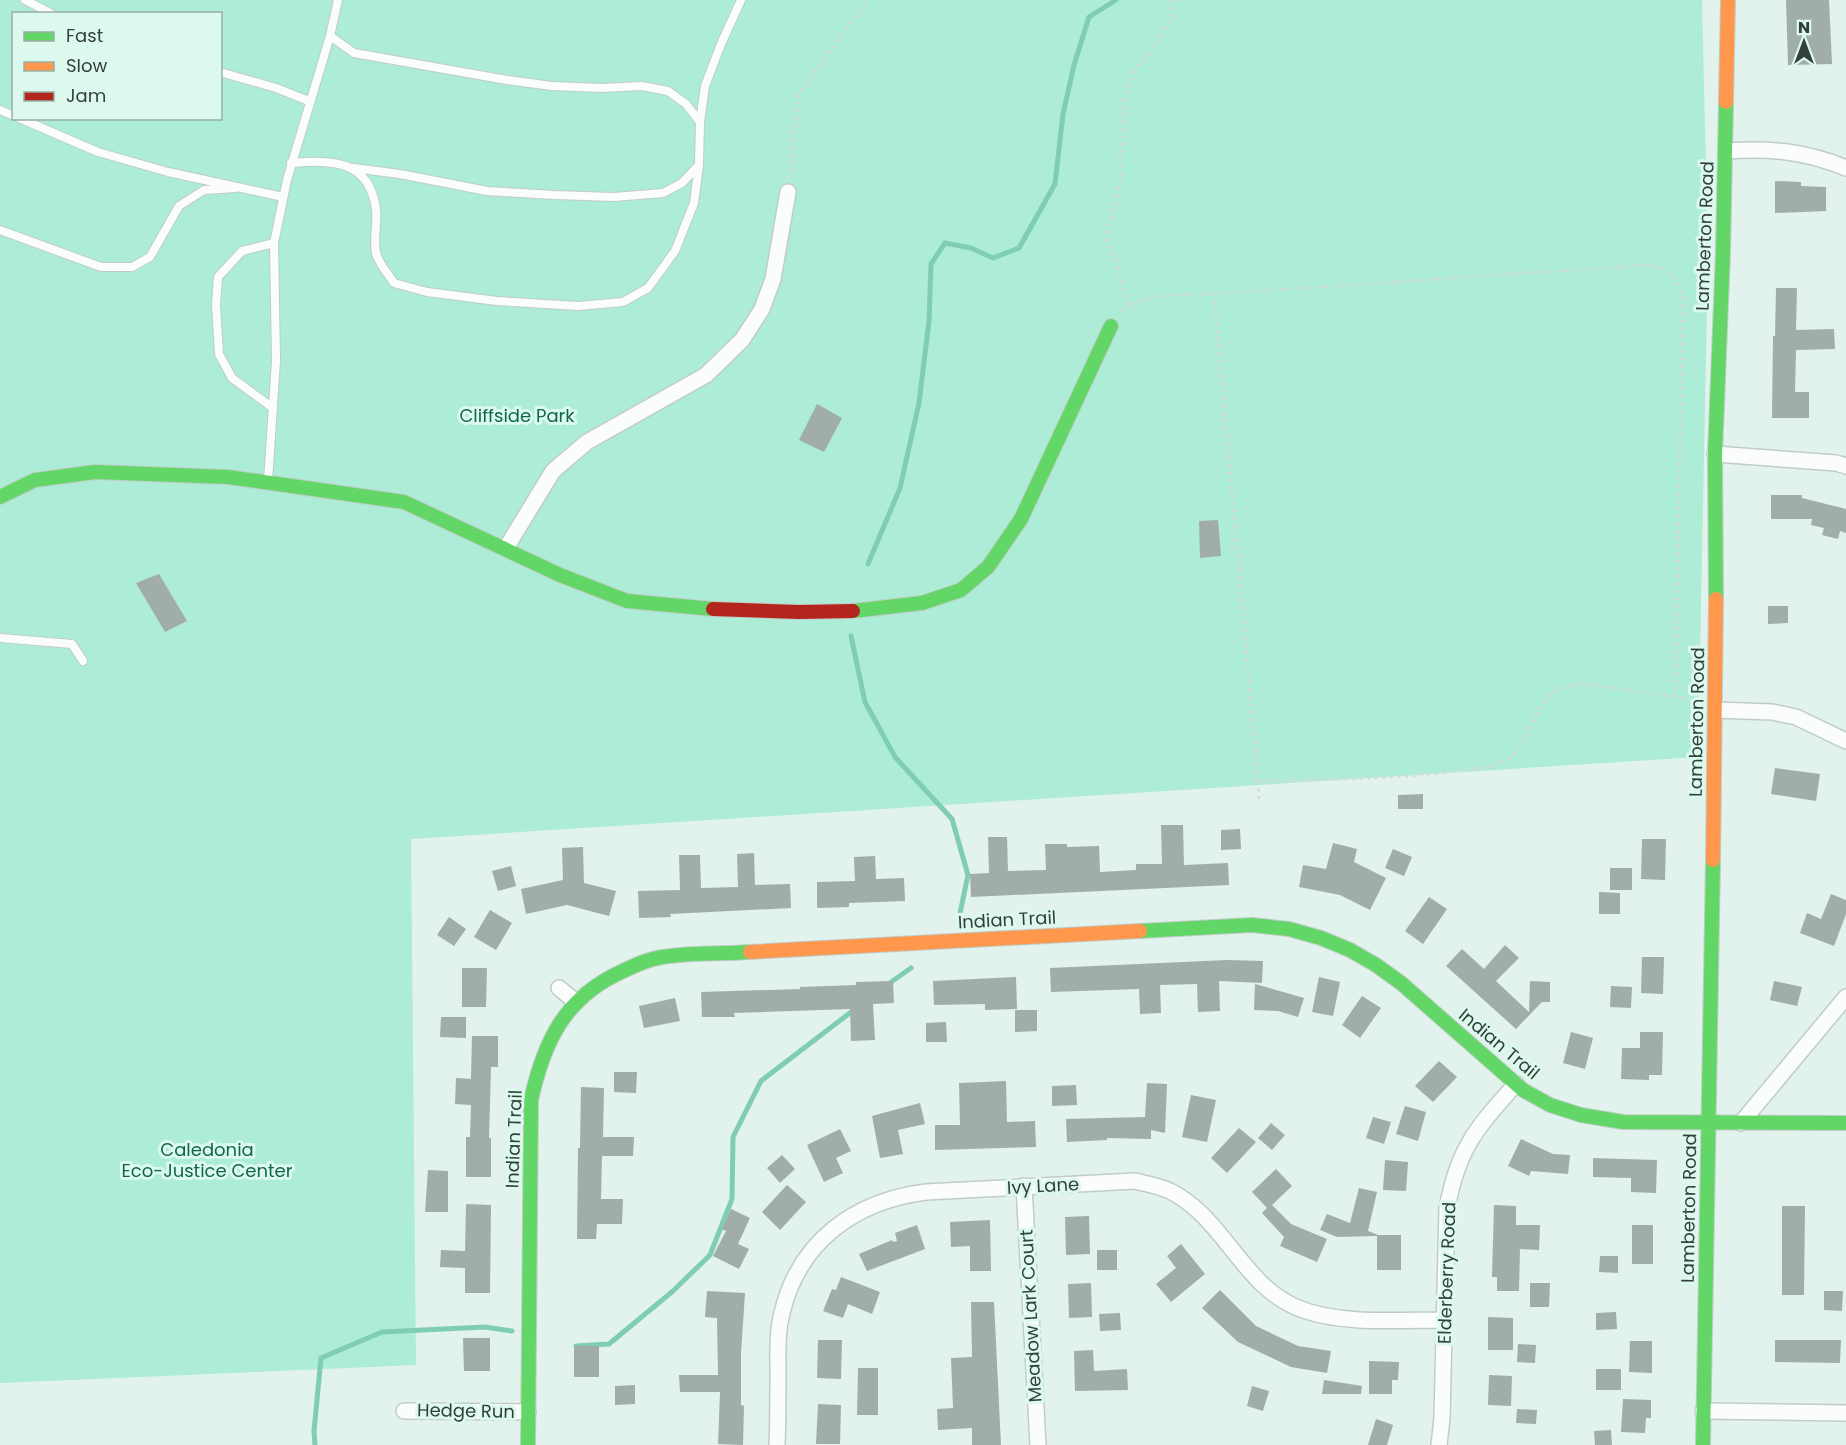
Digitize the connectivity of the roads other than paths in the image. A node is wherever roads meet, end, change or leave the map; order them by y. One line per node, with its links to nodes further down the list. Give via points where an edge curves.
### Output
1 (25, 0): 5 (lane)
2 (338, 0): 6 (lane)
3 (741, 0): 10 (lane, via 705,86)
4 (1728, 0): 11 (street, Lamberton Road)
5 (48, 12)
6 (330, 36): 8 (lane); 10 (lane, via 354,53 507,80 552,86 642,86 668,92 687,104)
7 (222, 73): 8 (lane, via 276,87)
8 (309, 101): 12 (lane)
9 (24, 120): 16 (lane, via 98,152)
10 (700, 122): 13 (lane)
11 (1726, 151): 15 (street, via 1803,153); 23 (street, Lamberton Road)
12 (291, 163): 14 (lane, via 327,160); 18 (lane)
13 (699, 165): 14 (lane, via 682,183 663,193 614,196 487,190); 14 (lane, via 694,203 675,251 648,288 623,302 578,306 497,301 426,292 394,283 376,255 376,209 369,187)
14 (354, 168)
15 (1846, 168)
16 (235, 188): 18 (lane); 19 (lane, via 204,190 179,206 150,257 132,267 100,267)
17 (788, 192): 27 (street, via 773,279 762,309 742,340 705,375 587,442 553,471)
18 (283, 197): 20 (lane)
19 (0, 230)
20 (274, 243): 22 (lane); 22 (lane, via 242,251 218,277 216,305 219,354 232,378)
21 (1110, 326): 27 (street, via 1021,519 988,567 961,590 922,603 864,611 700,608 627,601 560,575)
22 (273, 408): 25 (lane)
23 (1715, 454): 24 (street); 30 (street, Lamberton Road)
24 (1846, 466)
25 (268, 483): 26 (street, via 228,477 95,472 35,480); 27 (street, via 404,502)
26 (0, 497)
27 (506, 548)
28 (0, 638): 29 (lane, via 72,644)
29 (83, 661)
30 (1716, 706): 31 (street, via 1796,717); 36 (street, Lamberton Road)
31 (1846, 741)
32 (560, 988): 34 (street)
33 (1846, 997): 37 (street)
34 (576, 1002): 35 (street, Indian Trail, via 613,974 637,963 670,956 1266,926 1307,932 1365,956 1392,974); 43 (street, Indian Trail, via 554,1029 543,1052 531,1100)
35 (1515, 1084): 36 (street, Indian Trail, via 1557,1108 1594,1119); 40 (street, Elderberry Road, via 1472,1136 1452,1182 1447,1208)
36 (1708, 1123): 37 (street, Indian Trail); 42 (street, Lamberton Road)
37 (1741, 1123): 38 (street, Indian Trail)
38 (1846, 1123)
39 (1024, 1186): 40 (street, Ivy Lane, via 1135,1181 1154,1185 1187,1202 1259,1282 1297,1308 1339,1318); 46 (street, Ivy Lane, via 903,1195 878,1202 833,1228 801,1265 782,1314 778,1336); 47 (street, Meadow Lark Court)
40 (1444, 1320): 48 (street, Elderberry Road)
41 (404, 1411): 43 (street, Hedge Run)
42 (1703, 1411): 44 (street); 49 (street, Lamberton Road)
43 (528, 1412): 45 (street, Indian Trail)
44 (1846, 1413)
45 (528, 1445)
46 (777, 1445)
47 (1038, 1445)
48 (1439, 1445)
49 (1703, 1445)

